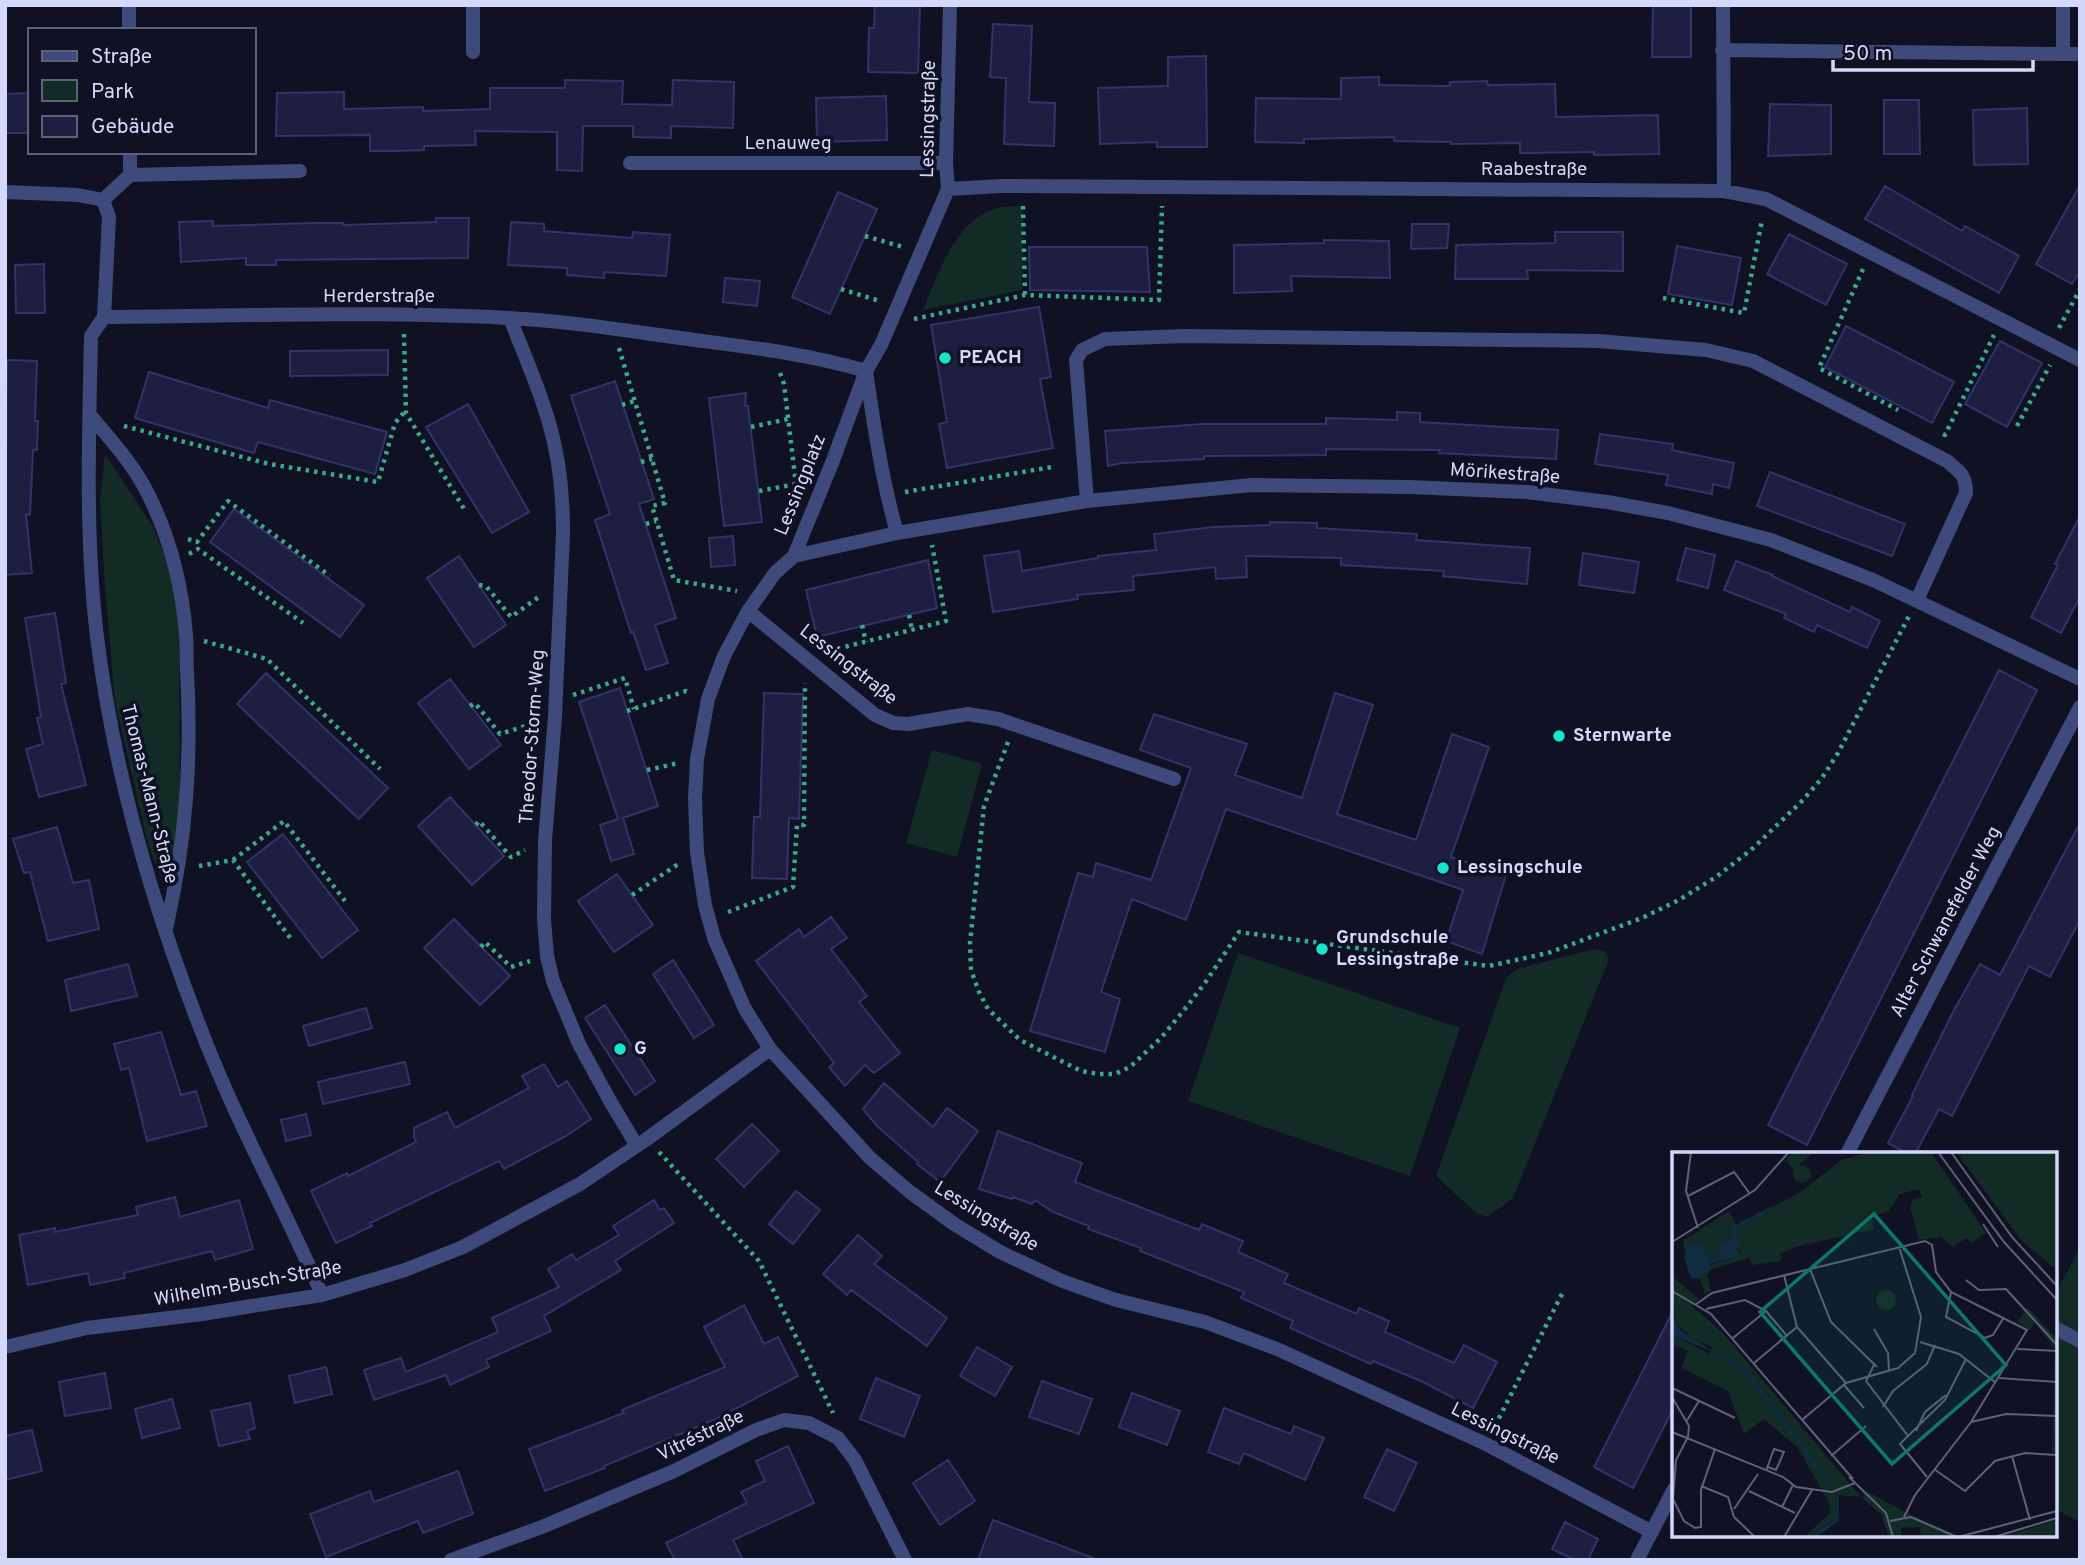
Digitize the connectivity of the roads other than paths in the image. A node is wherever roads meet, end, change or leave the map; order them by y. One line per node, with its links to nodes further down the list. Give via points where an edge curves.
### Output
1 (129, 5): 6 (street)
2 (473, 5): 8 (street)
3 (950, 5): 13 (street, Lessingstraße)
4 (1723, 5): 7 (street)
5 (2063, 5): 9 (street)
6 (130, 28)
7 (1722, 50): 9 (street); 17 (street)
8 (473, 52)
9 (2063, 54): 10 (street)
10 (2080, 54)
11 (130, 154): 15 (street)
12 (630, 163): 13 (street, Lenauweg)
13 (946, 163): 16 (street, Lessingstraße)
14 (300, 171): 15 (street)
15 (130, 175): 19 (street)
16 (947, 189): 17 (street, Raabestraße); 22 (street, Lessingstraße)
17 (1724, 191): 23 (street, Raabestraße, via 1766,199)
18 (5, 192): 19 (street)
19 (103, 200): 20 (street, via 109,217)
20 (104, 317): 21 (street, Herderstraße); 25 (street, Thomas-Mann-Straße, via 91,336)
21 (510, 318): 24 (street, Herderstraße, via 770,350); 36 (street, Theodor-Storm-Weg, via 547,416 563,504 556,708 545,841 547,956 579,1044 610,1101)
22 (881, 345): 24 (street, Lessingplatz)
23 (2080, 360)
24 (866, 370): 27 (street); 28 (street, Lessingplatz)
25 (90, 415): 34 (street, Thomas-Mann-Straße, via 92,569 106,698 138,845); 34 (street, via 149,494 172,557 183,609 189,766 185,828)
26 (1087, 501): 27 (street, Mörikestraße); 29 (street, Mörikestraße, via 1252,485 1527,492 1607,502 1721,526 1822,559); 29 (street, via 1076,359 1082,350 1105,339 1598,341 1706,350 1764,366 1960,472 1966,494)
27 (897, 533): 28 (street, Lessingplatz)
28 (794, 556): 30 (street, Lessingstraße, via 775,573)
29 (1917, 600): 31 (street, Mörikestraße)
30 (748, 611): 33 (street, Lessingstraße, via 875,715 893,723 968,714 998,719); 35 (street, Lessingstraße, via 708,699 697,759 696,852 714,938 745,1009)
31 (2080, 679)
32 (2080, 707): 37 (street, Alter Schwanefelder Weg)
33 (1174, 779)
34 (166, 930): 38 (street, Thomas-Mann-Straße, via 205,1040)
35 (770, 1049): 36 (street, Wilhelm-Busch-Straße); 43 (street, Lessingstraße, via 870,1158 954,1224 1000,1252 1062,1282 1205,1322 1277,1349 1486,1444)
36 (642, 1142): 38 (street, Wilhelm-Busch-Straße, via 580,1184 463,1247)
37 (1848, 1152)
38 (322, 1295): 41 (street, Wilhelm-Busch-Straße, via 87,1328)
39 (2057, 1329): 40 (street)
40 (2080, 1340)
41 (5, 1347)
42 (1672, 1493): 43 (street)
43 (1652, 1532): 46 (street)
44 (451, 1560): 45 (street, Vitréstraße, via 566,1517 784,1420 809,1423 838,1438 855,1460)
45 (905, 1560)
46 (1637, 1560)

